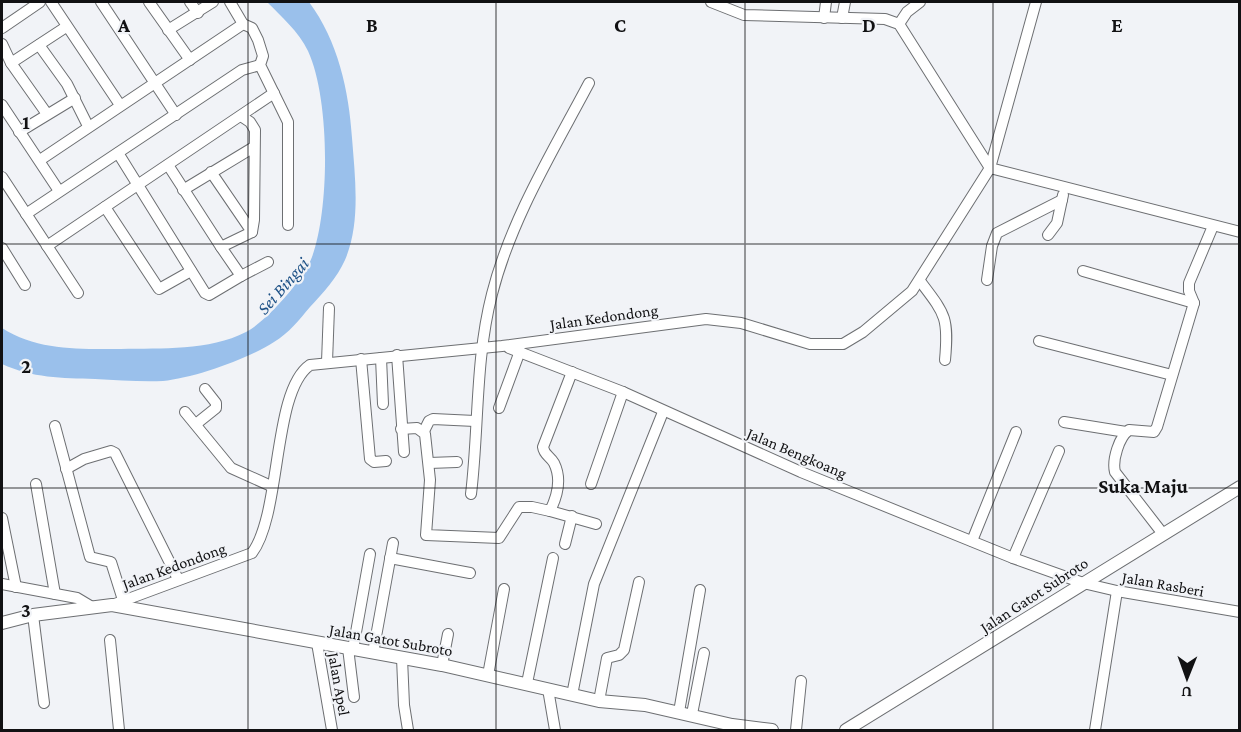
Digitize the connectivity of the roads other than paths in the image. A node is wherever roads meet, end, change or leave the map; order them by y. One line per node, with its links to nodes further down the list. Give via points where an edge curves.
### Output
1 (40, 2): 19 (street)
2 (51, 2): 18 (street)
3 (101, 2): 27 (street)
4 (149, 2): 20 (street)
5 (190, 2): 13 (street)
6 (213, 2): 13 (street)
7 (230, 2): 16 (street)
8 (711, 2): 14 (street, via 744,15)
9 (826, 2): 14 (street)
10 (845, 2): 15 (street)
11 (920, 2): 17 (street)
12 (1036, 2): 41 (street, Jalan Kedondong)
13 (198, 13): 20 (street)
14 (824, 18): 15 (street)
15 (842, 18): 17 (street, via 885,19)
16 (243, 24): 23 (street); 25 (street, via 252,28 262,46)
17 (899, 24): 41 (street)
18 (66, 27): 22 (street); 31 (street)
19 (2, 28)
20 (168, 30): 23 (street)
21 (2, 44): 24 (street)
22 (39, 45): 24 (street); 29 (street)
23 (190, 60): 27 (street)
24 (11, 63): 32 (street)
25 (260, 65): 28 (street); 33 (street, via 242,70)
26 (589, 83): 71 (street, via 504,251)
27 (156, 84): 31 (street); 33 (street)
28 (274, 93): 34 (street); 51 (street, via 288,122)
29 (75, 98): 32 (street); 35 (street)
30 (2, 105): 36 (street)
31 (120, 105): 35 (street)
32 (47, 114): 36 (street)
33 (176, 115): 38 (street)
34 (241, 116): 37 (street, via 255,130); 40 (street)
35 (88, 126): 39 (street)
36 (19, 132): 39 (street)
37 (254, 147): 42 (street); 53 (street)
38 (118, 153): 44 (street); 47 (street)
39 (40, 160): 47 (street)
40 (168, 165): 44 (street); 46 (street)
41 (990, 168): 45 (street); 64 (street, Jalan Kedondong)
42 (211, 172): 46 (street); 53 (street)
43 (2, 177): 50 (street)
44 (138, 184): 49 (street); 61 (street)
45 (1064, 186): 48 (street); 52 (street)
46 (183, 190): 57 (street)
47 (59, 191): 50 (street)
48 (1062, 200): 55 (street, via 1057,223); 63 (street, via 997,233)
49 (105, 207): 56 (street); 61 (street, via 159,289)
50 (26, 214): 56 (street)
51 (288, 225)
52 (1213, 226): 54 (street); 67 (street, via 1189,283)
53 (252, 232): 57 (street)
54 (1239, 232)
55 (1048, 235)
56 (47, 246): 66 (street)
57 (221, 247): 62 (street)
58 (2, 248): 65 (street)
59 (268, 262): 62 (street)
60 (1083, 271): 67 (street)
61 (191, 272): 62 (street, via 207,295)
62 (241, 276)
63 (987, 280)
64 (920, 281): 70 (street, Jalan Kedondong, via 863,332 843,344 810,344 741,323 706,319); 76 (street, via 944,313)
65 (25, 285)
66 (78, 293)
67 (1194, 303): 79 (street)
68 (328, 308): 77 (street)
69 (1039, 341): 79 (street)
70 (502, 346): 71 (street, Jalan Kedondong); 72 (street, Jalan Bengkoang)
71 (483, 348): 73 (street, Jalan Kedondong); 86 (street)
72 (520, 351): 78 (street, Jalan Bengkoang); 83 (street)
73 (398, 355): 74 (street, Jalan Kedondong); 90 (street)
74 (381, 358): 75 (street, Jalan Kedondong); 82 (street)
75 (361, 359): 77 (street, Jalan Kedondong); 96 (street, via 370,459)
76 (945, 360)
77 (327, 362): 102 (street, Jalan Kedondong, via 301,371)
78 (572, 372): 81 (street, Jalan Bengkoang); 105 (street, via 543,447 554,464 559,486)
79 (1173, 375): 93 (street, via 1154,432)
80 (205, 389): 88 (street, via 216,405)
81 (622, 392): 85 (street, Jalan Bengkoang); 101 (street)
82 (383, 405)
83 (499, 408)
84 (185, 412): 88 (street)
85 (663, 412): 110 (street, Jalan Bengkoang); 144 (street, via 594,584)
86 (475, 421): 91 (street, via 433,419); 104 (street)
87 (1064, 422): 93 (street)
88 (196, 424): 102 (street, via 231,468)
89 (55, 426): 99 (street)
90 (401, 429): 91 (street); 95 (street)
91 (424, 431): 98 (street)
92 (1016, 432): 110 (street)
93 (1126, 432): 109 (street, via 1113,462 1114,470)
94 (1059, 451): 116 (street)
95 (404, 452)
96 (386, 461)
97 (457, 462): 98 (street)
98 (429, 463): 105 (street, via 426,535 496,538 505,532 519,507)
99 (66, 469): 118 (street, via 84,459 115,453); 127 (street, via 90,557 111,562)
100 (36, 484): 126 (street)
101 (591, 484)
102 (271, 486): 118 (street, Jalan Kedondong, via 267,521 252,553)
103 (1239, 487): 109 (main road, Jalan Gatot Subroto)
104 (471, 494)
105 (550, 511): 106 (street)
106 (572, 516): 108 (street); 112 (street)
107 (2, 518): 122 (street)
108 (596, 524)
109 (1162, 534): 120 (main road, Jalan Gatot Subroto)
110 (972, 541): 116 (street, Jalan Bengkoang)
111 (393, 543): 114 (street)
112 (566, 544)
113 (370, 554): 135 (street)
114 (390, 558): 117 (street); 136 (street)
115 (553, 558): 142 (street)
116 (1014, 558): 120 (street, Jalan Bengkoang)
117 (470, 573)
118 (178, 579): 127 (street, Jalan Kedondong)
119 (639, 582): 146 (street, via 624,650 607,658)
120 (1083, 583): 125 (street, Jalan Rasberi); 155 (main road, Jalan Gatot Subroto)
121 (2, 584): 122 (street)
122 (16, 586): 126 (street)
123 (504, 589): 140 (street)
124 (700, 590): 148 (street)
125 (1117, 591): 129 (street, Jalan Rasberi); 156 (street)
126 (55, 594): 128 (street)
127 (118, 603): 128 (main road, Jalan Gatot Subroto); 134 (main road, Jalan Gatot Subroto)
128 (92, 606): 130 (main road, Jalan Gatot Subroto, via 73,612)
129 (1239, 612)
130 (33, 615): 131 (main road, Jalan Gatot Subroto); 147 (street)
131 (2, 623)
132 (448, 634): 139 (street)
133 (110, 640): 149 (street)
134 (317, 643): 135 (main road, Jalan Gatot Subroto); 150 (street, Jalan Apel)
135 (350, 649): 136 (main road, Jalan Gatot Subroto); 145 (street)
136 (373, 653): 138 (main road, Jalan Gatot Subroto)
137 (704, 653): 148 (street)
138 (402, 658): 139 (main road, Jalan Gatot Subroto); 151 (street)
139 (442, 665): 140 (main road, Jalan Gatot Subroto)
140 (488, 675): 142 (main road, Jalan Gatot Subroto)
141 (801, 681): 154 (street)
142 (527, 682): 143 (main road, Jalan Gatot Subroto)
143 (548, 689): 144 (main road, Jalan Gatot Subroto); 152 (street)
144 (572, 695): 146 (main road, Jalan Gatot Subroto)
145 (354, 697)
146 (599, 701): 148 (main road, Jalan Gatot Subroto)
147 (44, 703)
148 (685, 713): 153 (main road, Jalan Gatot Subroto)
149 (119, 730)
150 (332, 730)
151 (408, 730)
152 (555, 730)
153 (772, 730)
154 (796, 730)
155 (846, 730)
156 (1095, 730)

